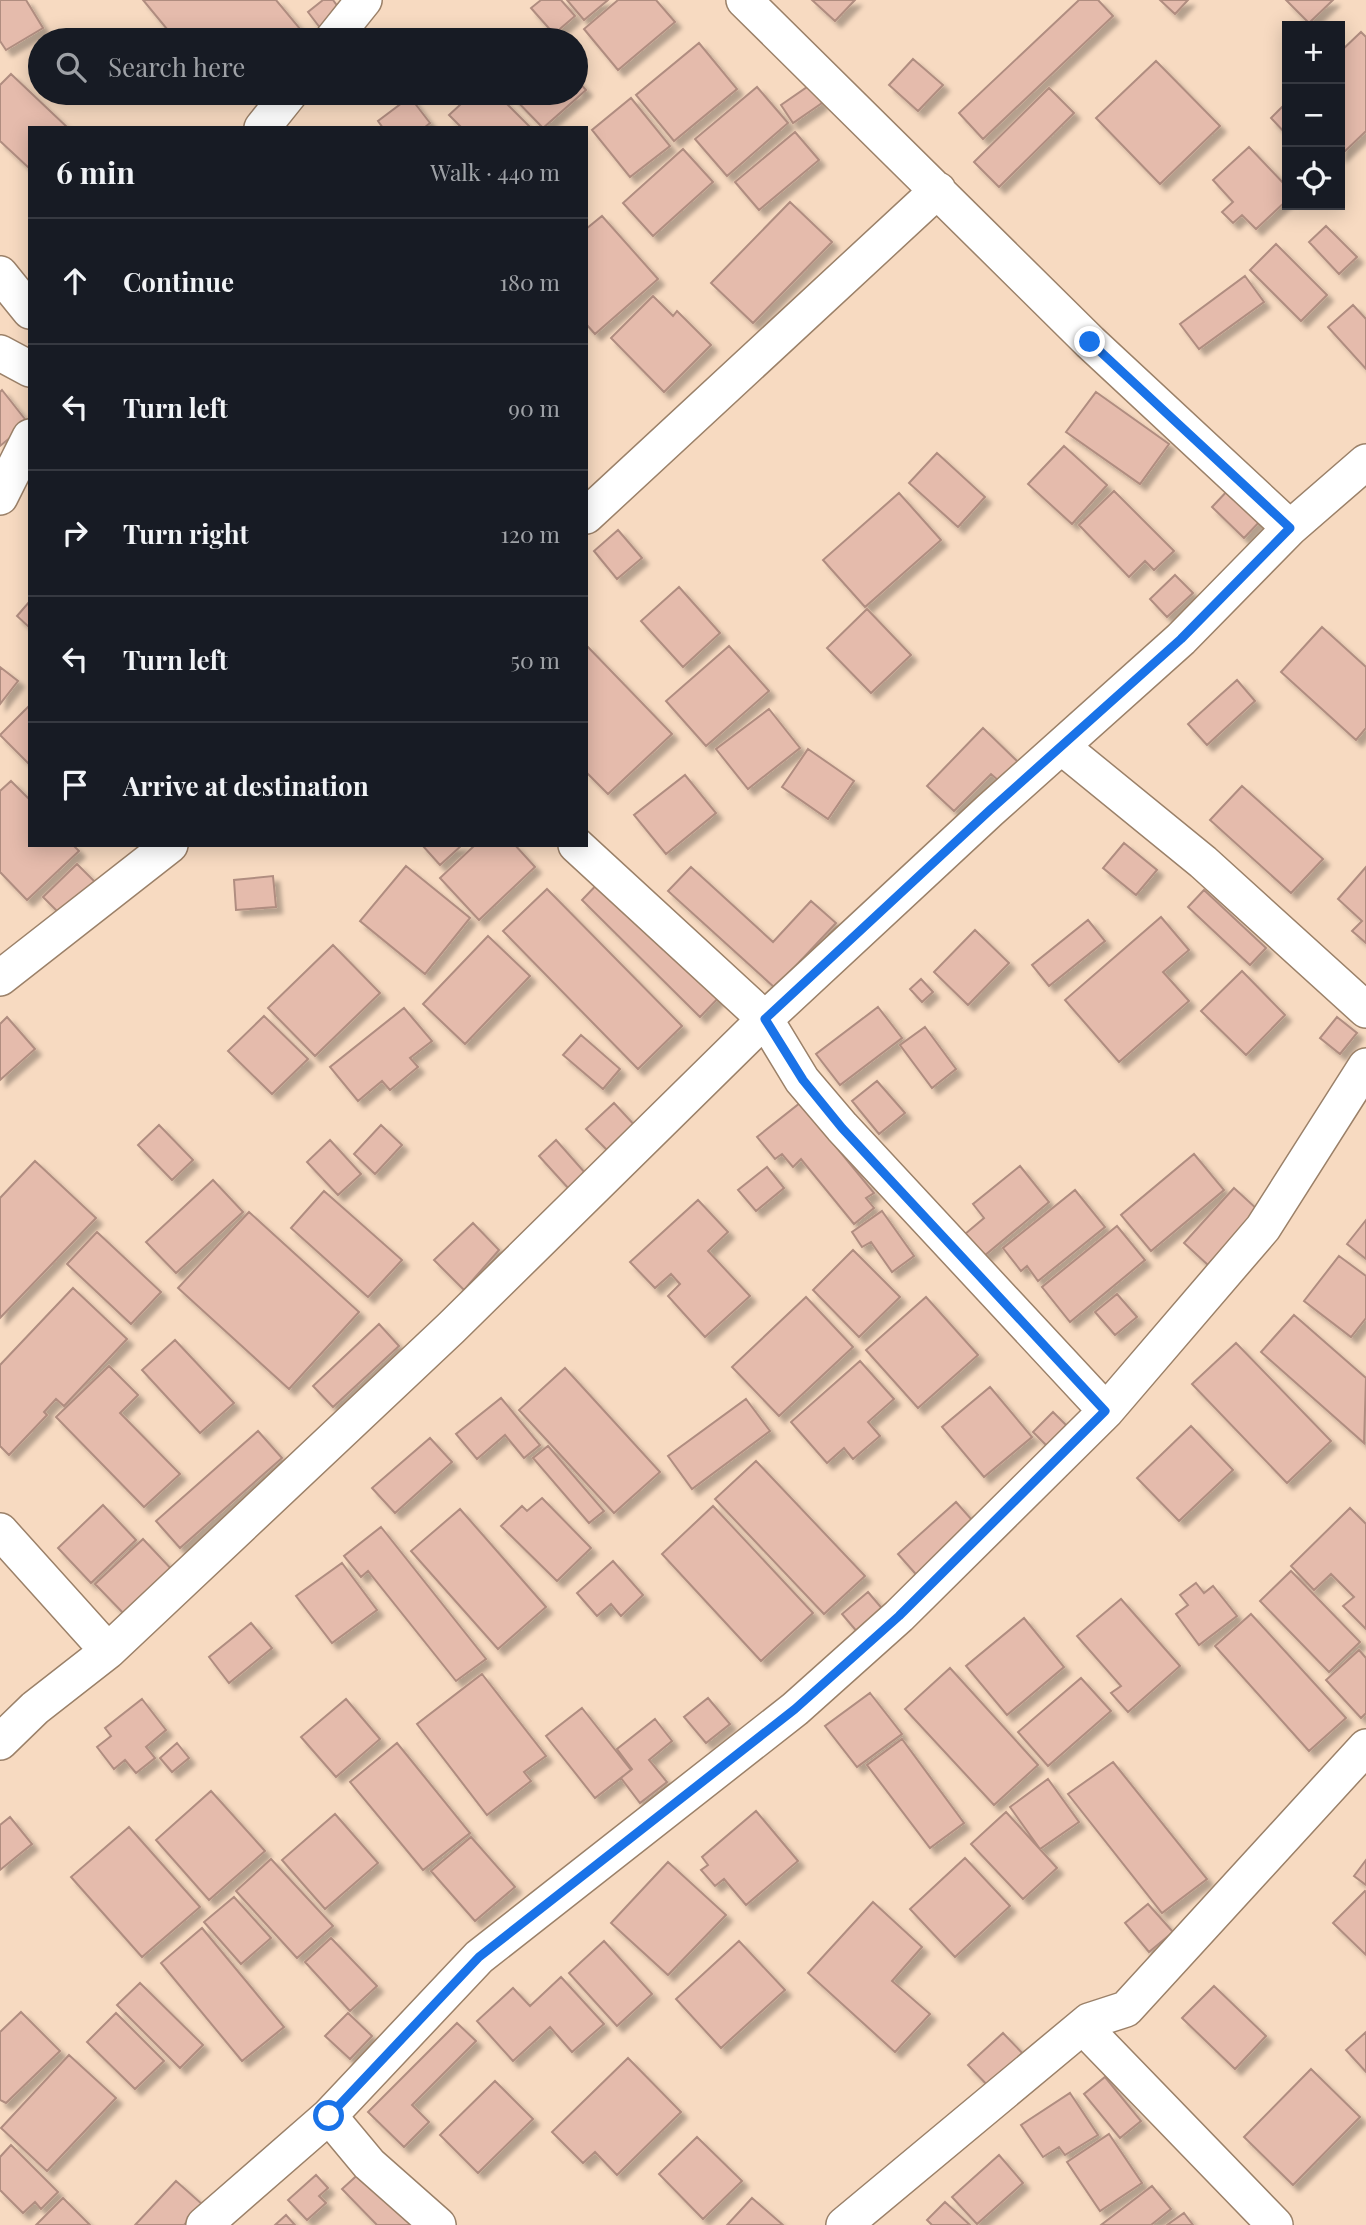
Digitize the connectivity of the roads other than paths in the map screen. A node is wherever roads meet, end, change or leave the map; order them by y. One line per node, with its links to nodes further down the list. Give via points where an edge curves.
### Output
1 (364, 0): 3 (street)
2 (744, 0): 6 (street)
3 (342, 28)
4 (280, 105): 5 (street)
5 (264, 126)
6 (938, 190): 14 (street); 15 (street, via 1090,342)
7 (0, 274): 8 (street)
8 (28, 309)
9 (0, 353): 10 (street)
10 (28, 368)
11 (28, 441): 13 (street)
12 (1366, 462): 15 (street)
13 (0, 497)
14 (588, 514)
15 (1290, 528): 16 (street, via 1181,639)
16 (1062, 747): 20 (street, via 1203,862); 21 (street)
17 (167, 847): 19 (street)
18 (578, 847): 21 (street)
19 (0, 978)
20 (1366, 1010)
21 (765, 1019): 23 (street, via 803,1080 842,1128); 25 (street, via 451,1328)
22 (1366, 1066): 23 (street, via 1263,1228)
23 (1105, 1411): 29 (street, via 899,1616 795,1709 479,1957)
24 (0, 1531): 25 (street)
25 (108, 1651): 26 (street)
26 (0, 1742)
27 (1366, 1747): 28 (street, via 1126,2009)
28 (1089, 2021): 32 (street); 33 (street, via 1095,2039)
29 (329, 2116): 30 (street); 31 (street, via 369,2164)
30 (204, 2225)
31 (438, 2225)
32 (844, 2225)
33 (1275, 2225)

